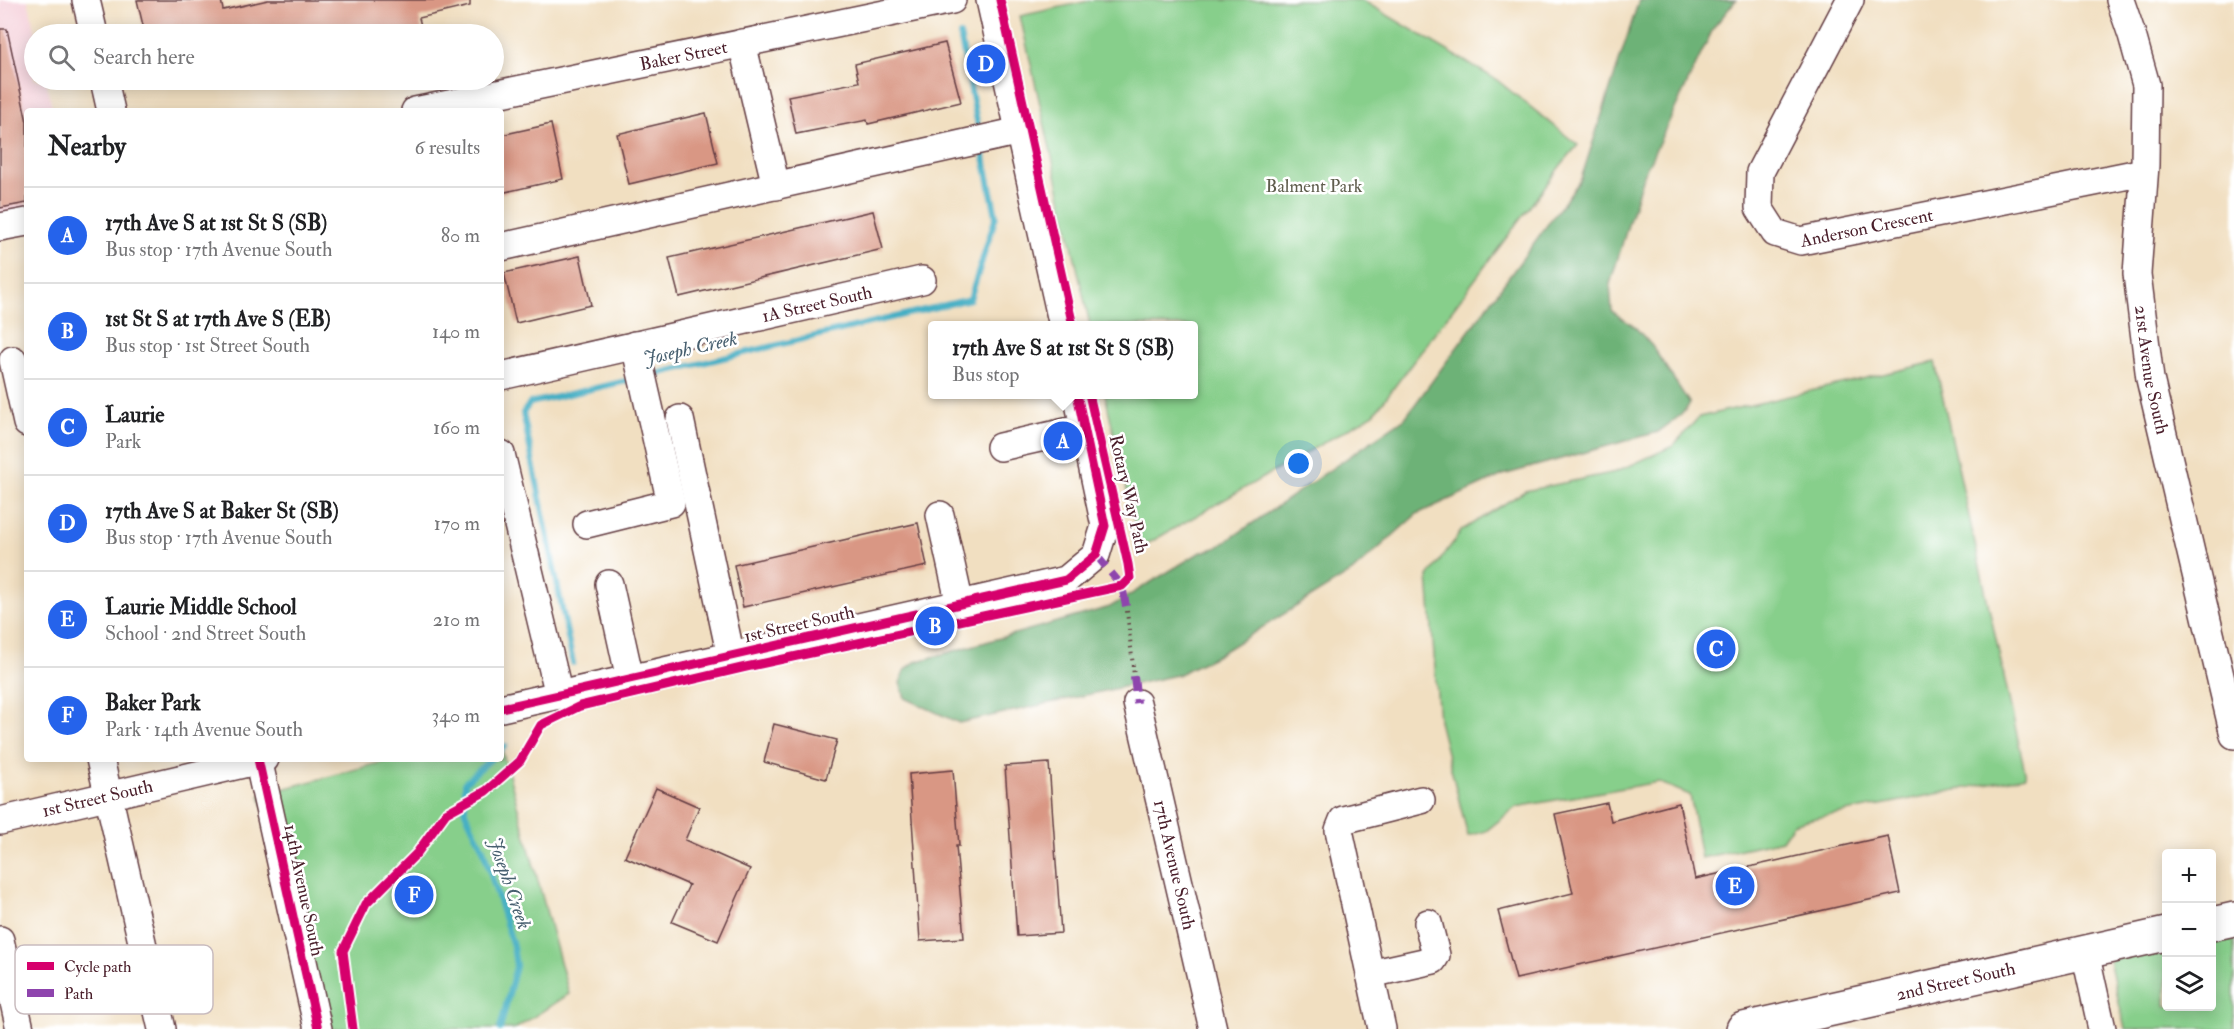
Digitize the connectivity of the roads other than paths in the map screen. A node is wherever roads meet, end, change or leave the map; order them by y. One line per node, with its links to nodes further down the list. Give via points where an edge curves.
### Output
1 (86, 0): 6 (street)
2 (952, 0): 7 (street, Baker Street)
3 (990, 0): 11 (street)
4 (1850, 0): 12 (street, Anderson Crescent, via 1760,172 1759,208 1775,233 1801,241)
5 (2120, 0): 12 (street, 21st Avenue South, via 2146,85)
6 (92, 24)
7 (742, 43): 10 (street, Baker Street); 13 (street)
8 (106, 90): 9 (street)
9 (110, 108)
10 (432, 108)
11 (1020, 131): 13 (street); 18 (street)
12 (2144, 171): 37 (street, 21st Avenue South, via 2137,274 2150,380)
13 (776, 186): 16 (street)
14 (24, 223): 15 (street)
15 (0, 227)
16 (504, 246)
17 (922, 280): 19 (street, 1A Street South)
18 (1062, 321)
19 (635, 345): 21 (street, 1A Street South); 29 (street, via 671,503)
20 (13, 359): 23 (street)
21 (504, 375)
22 (1078, 399): 25 (street)
23 (24, 409)
24 (680, 419): 32 (street)
25 (1084, 428): 26 (street); 31 (street, 1st Street South, via 1105,526 1096,555 1066,580)
26 (999, 447)
27 (504, 473): 34 (street)
28 (939, 515): 31 (street)
29 (587, 524)
30 (609, 584): 33 (street)
31 (960, 605): 32 (street, 1st Street South)
32 (731, 657): 33 (street, 1st Street South)
33 (630, 680): 34 (street, 1st Street South)
34 (559, 695): 36 (street, 1st Street South)
35 (1137, 703): 58 (street, 17th Avenue South)
36 (504, 707)
37 (2234, 735)
38 (101, 762): 41 (street)
39 (252, 762): 41 (street, 1st Street South)
40 (261, 762): 57 (street, 14th Avenue South)
41 (108, 796): 43 (street, 1st Street South); 49 (street)
42 (1421, 800): 51 (street, via 1343,820 1339,830)
43 (0, 821)
44 (2234, 919): 46 (main road)
45 (1428, 923): 51 (street, via 1436,955 1433,960)
46 (2216, 923)
47 (2162, 935): 50 (main road, 2nd Street South)
48 (0, 940): 52 (street)
49 (143, 945)
50 (2085, 952): 60 (main road, 2nd Street South); 61 (street)
51 (1370, 974): 59 (street)
52 (15, 1007)
53 (17, 1014): 55 (street)
54 (159, 1014): 56 (street)
55 (20, 1029)
56 (162, 1029)
57 (318, 1029)
58 (1213, 1029)
59 (1382, 1029)
60 (1743, 1029)
61 (2102, 1029)

